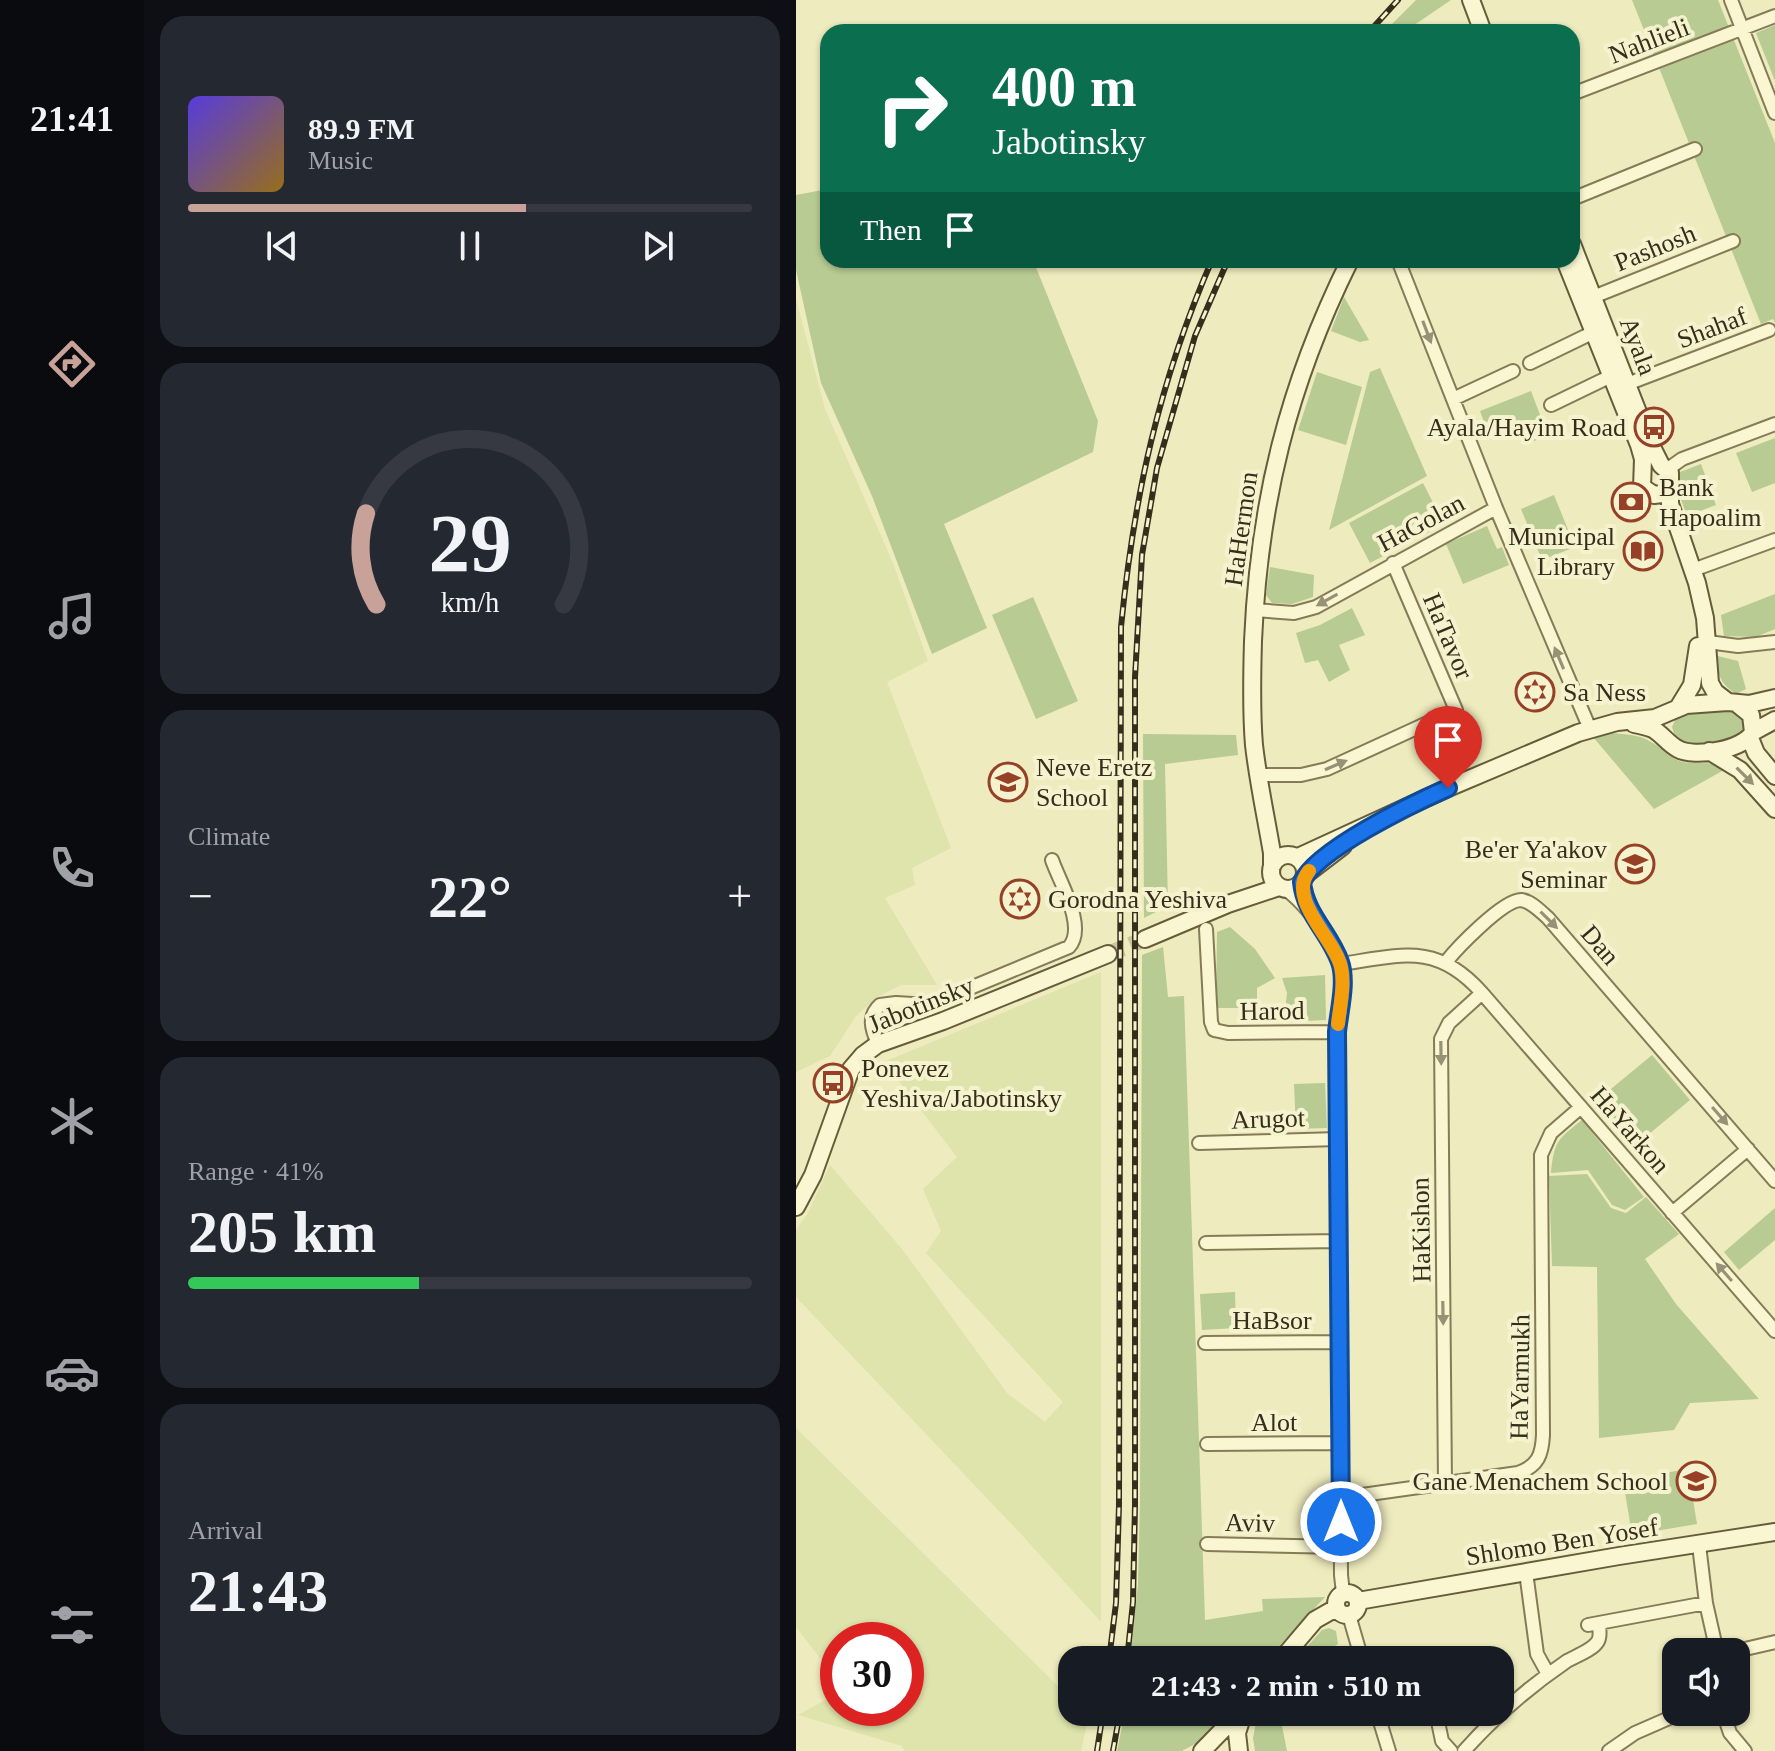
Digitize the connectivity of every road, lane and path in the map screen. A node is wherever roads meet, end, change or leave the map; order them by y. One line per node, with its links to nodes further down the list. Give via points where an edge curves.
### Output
1 (1471, 0): 4 (street)
2 (1731, 0): 5 (street)
3 (1775, 16): 5 (street, Nahlieli)
4 (1480, 24)
5 (1742, 29): 6 (street, Nahlieli); 7 (street)
6 (1580, 91)
7 (1775, 113)
8 (1695, 149): 9 (street)
9 (1580, 196)
10 (1733, 241): 15 (street, Pashosh)
11 (1580, 264): 15 (street, Ayala)
12 (1346, 268): 33 (street, HaHermon, via 1287,416 1266,504)
13 (1401, 268): 23 (street, HaGolan, one-way to 23)
14 (1568, 268): 17 (street, Ayala)
15 (1593, 297): 22 (street, Ayala)
16 (1774, 317): 18 (street, via 1769,323)
17 (1594, 332): 19 (street); 21 (street, Ayala)
18 (1772, 334): 22 (street, Shahaf)
19 (1530, 363)
20 (1513, 371): 23 (street)
21 (1611, 376): 24 (street); 27 (street, Ayala, via 1639,445)
22 (1627, 384): 26 (street, Ayala)
23 (1453, 399): 29 (street, HaGolan)
24 (1551, 405)
25 (1775, 424): 26 (street)
26 (1664, 467): 27 (street, via 1651,465); 28 (street, via 1672,481)
27 (1643, 471): 28 (street, via 1642,487)
28 (1661, 492): 32 (street); 38 (street, via 1698,642 1692,685)
29 (1496, 508): 31 (street, HaGolan); 41 (street, one-way to 29)
30 (1775, 540): 32 (street)
31 (1393, 563): 33 (street, HaGolan, one-way to 33, via 1316,607 1294,613); 45 (street, HaTavor, one-way to 31, via 1327,769 1456,710)
32 (1693, 570): 34 (street)
33 (1254, 610): 45 (street, HaHermon, via 1252,679)
34 (1708, 642): 35 (street); 37 (street, via 1710,683)
35 (1775, 642)
36 (1775, 698): 37 (street)
37 (1732, 702): 38 (street); 42 (street, via 1751,715)
38 (1675, 709): 40 (street, via 1655,718); 43 (street, via 1665,727)
39 (1775, 720): 42 (street)
40 (1617, 722): 41 (street); 43 (street, via 1653,729)
41 (1590, 729): 48 (street)
42 (1751, 735): 44 (street, via 1734,748); 46 (street, via 1756,753)
43 (1670, 743): 44 (street, via 1685,752)
44 (1709, 751): 47 (street, one-way to 47, via 1740,770)
45 (1259, 775): 49 (street, HaHermon)
46 (1775, 776)
47 (1775, 809)
48 (1391, 814): 50 (street); 53 (street)
49 (1265, 818): 50 (street, HaHermon, via 1282,847); 52 (street, HaHermon)
50 (1295, 856): 52 (street, via 1282,855); 53 (street, via 1304,865)
51 (1052, 860): 62 (street, via 1076,924 1069,947 929,1005 880,1005 871,1023)
52 (1276, 878): 53 (street, via 1294,888); 54 (street); 56 (street)
53 (1304, 878): 54 (street)
54 (1310, 912): 59 (street)
55 (1206, 929): 61 (street, Harod, via 1214,1030)
56 (1145, 939)
57 (1108, 954): 62 (street, Jabotinsky)
58 (1446, 962): 59 (street, via 1398,956); 60 (street, HaYarkon); 66 (street, Dan, one-way to 66, via 1504,907 1520,900 1529,903 1548,918)
59 (1341, 964): 61 (street)
60 (1482, 993): 63 (street, HaYarkon); 77 (street, HaKishon, one-way to 77, via 1449,1023 1441,1039)
61 (1337, 1032): 64 (street)
62 (878, 1044): 68 (street, Jabotinsky, via 851,1069)
63 (1581, 1107): 69 (street, HaYarkon); 77 (street, HaYarmukh, via 1551,1133 1541,1155 1540,1457 1518,1473)
64 (1338, 1139): 65 (street, Arugot); 70 (street)
65 (1199, 1143)
66 (1748, 1149): 67 (street, Dan); 69 (street)
67 (1775, 1181)
68 (796, 1207)
69 (1672, 1213): 72 (street, HaYarkon, one-way to 69)
70 (1339, 1241): 71 (street); 73 (street)
71 (1206, 1243)
72 (1775, 1331)
73 (1340, 1342): 74 (street, HaBsor); 75 (street)
74 (1205, 1343)
75 (1340, 1443): 76 (street, Alot); 78 (street)
76 (1207, 1444)
77 (1445, 1484): 78 (street, HaYarmukh)
78 (1341, 1498): 82 (street)
79 (1775, 1532): 81 (street, Shlomo Ben Yosef)
80 (1207, 1544): 82 (street, Aviv)
81 (1699, 1545): 83 (street, Shlomo Ben Yosef); 84 (street)
82 (1341, 1547): 85 (street)
83 (1526, 1572): 85 (street, Shlomo Ben Yosef); 91 (street, via 1537,1654)
84 (1706, 1603): 86 (street); 91 (street, via 1594,1624 1600,1638 1596,1644)
85 (1346, 1604): 88 (street, via 1315,1620); 89 (street)
86 (1714, 1638)
87 (1775, 1642): 90 (street)
88 (1293, 1646)
89 (1358, 1646)
90 (1750, 1648)
91 (1548, 1674): 104 (street)
92 (1662, 1721): 105 (street)
93 (1228, 1726): 98 (street)
94 (1239, 1726): 101 (street)
95 (1381, 1726): 102 (street)
96 (1439, 1726): 103 (street)
97 (1728, 1726): 106 (street)
98 (1202, 1751)
99 (1209, 1751): 100 (street)
100 (1225, 1751)
101 (1239, 1751)
102 (1389, 1751)
103 (1451, 1751)
104 (1464, 1751)
105 (1609, 1751)
106 (1745, 1751)

